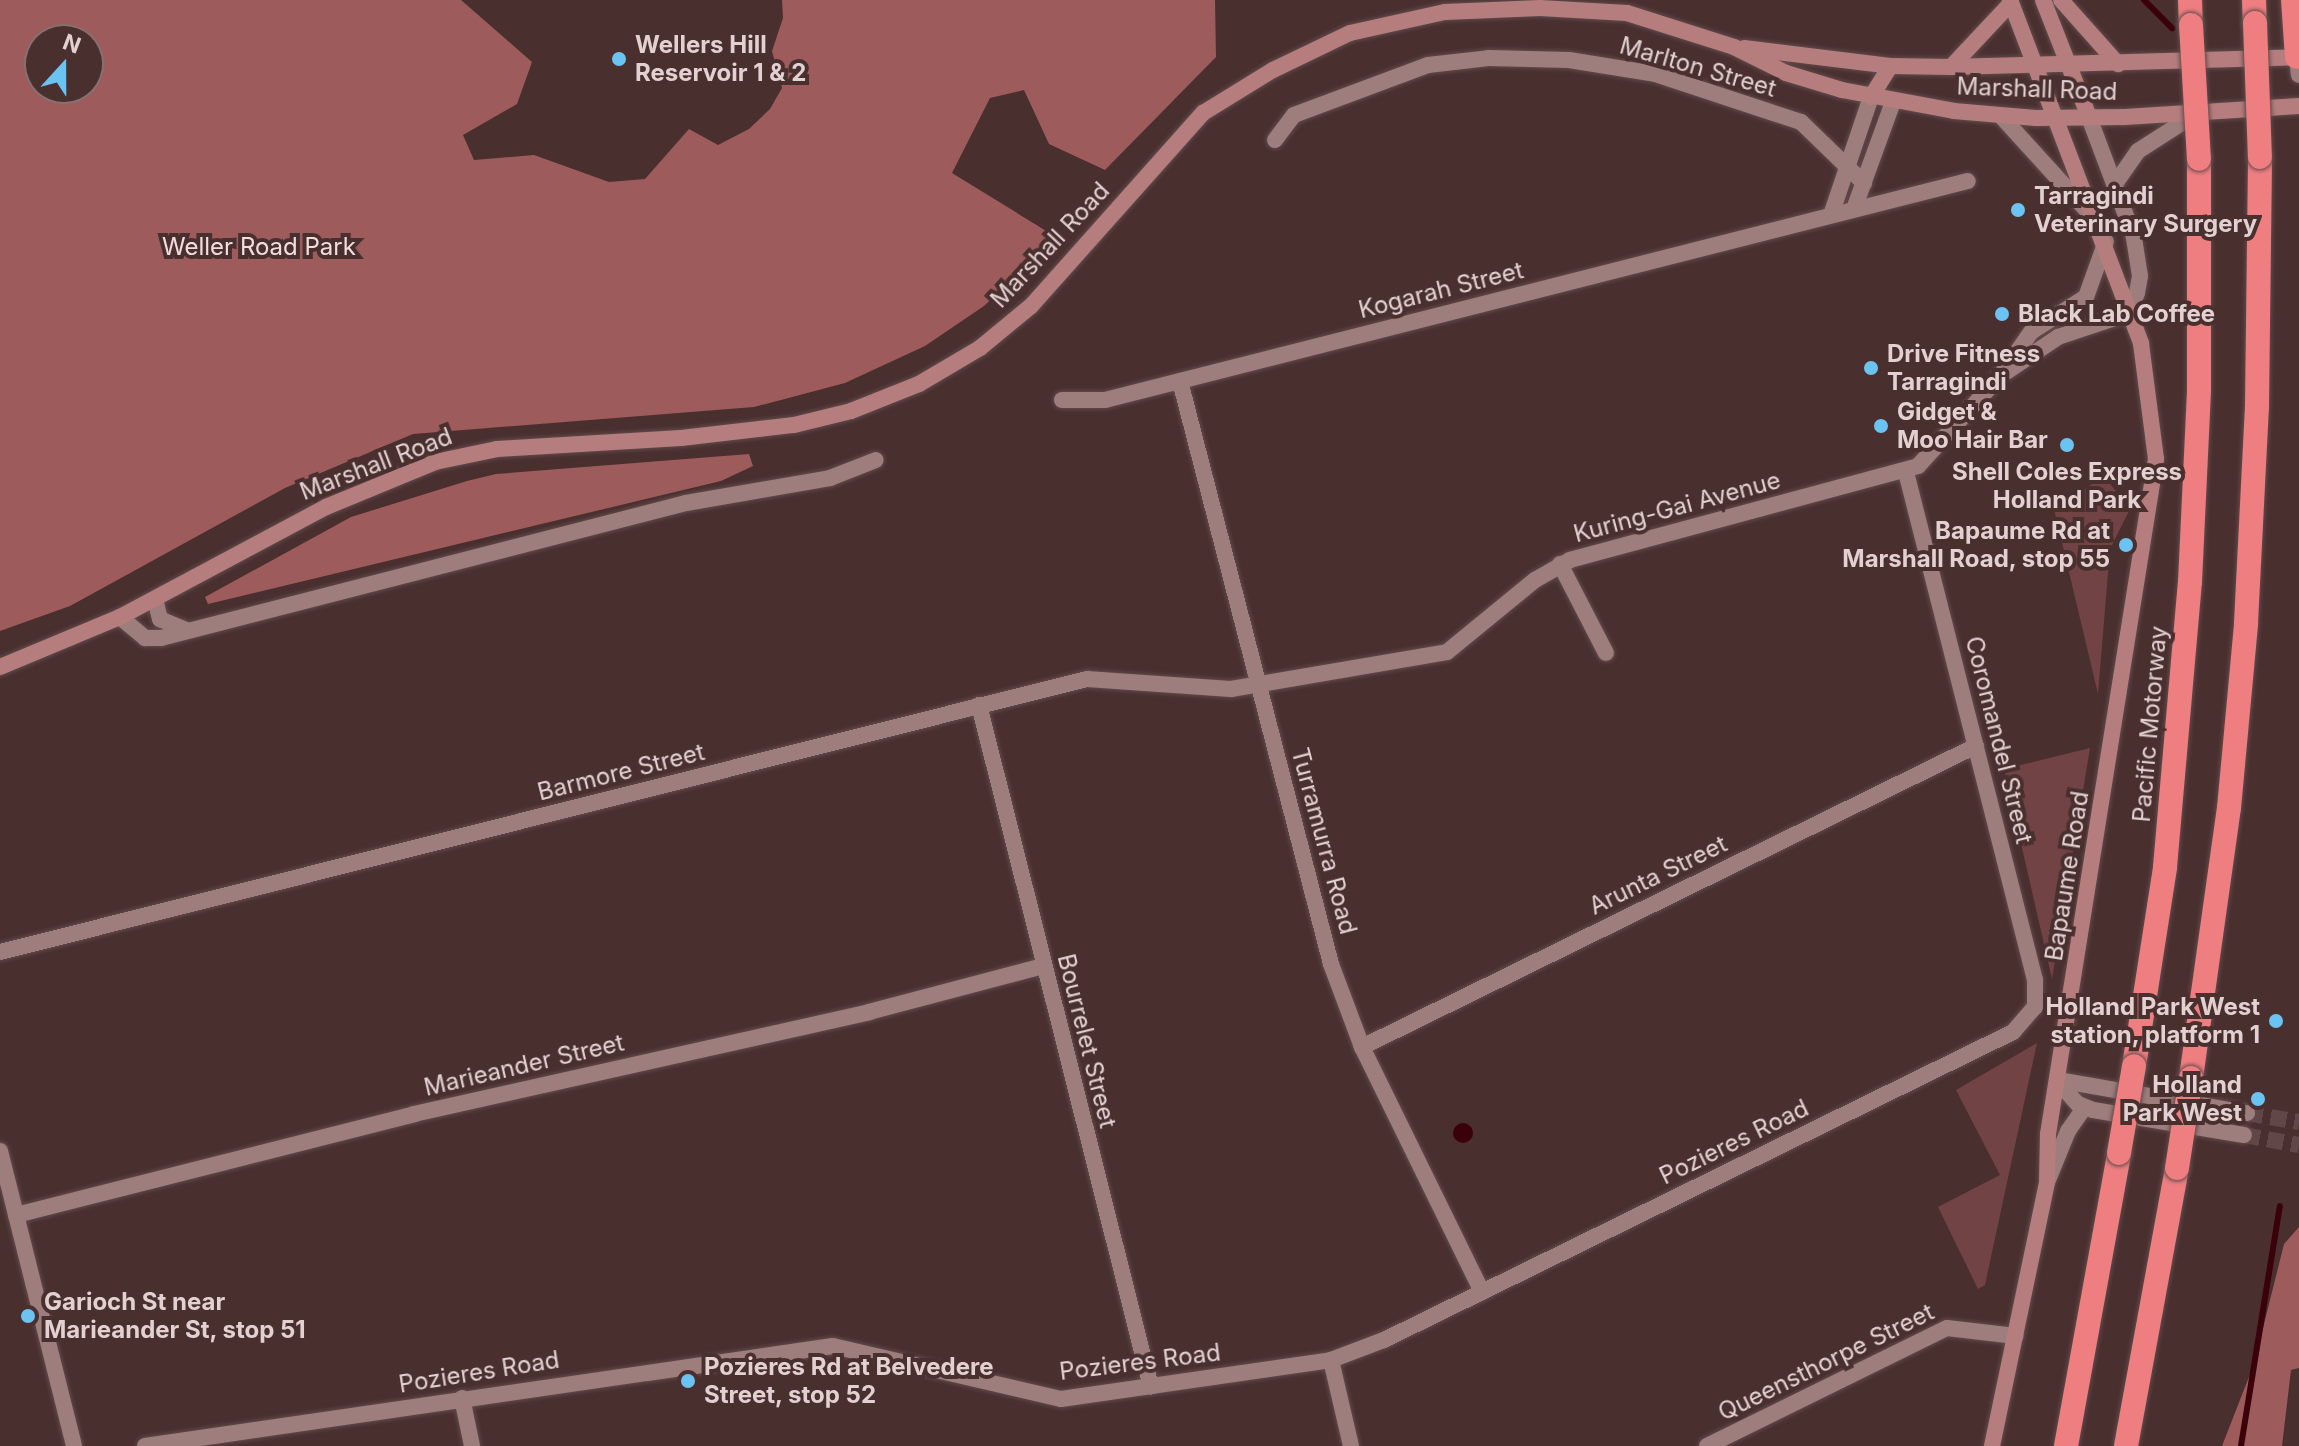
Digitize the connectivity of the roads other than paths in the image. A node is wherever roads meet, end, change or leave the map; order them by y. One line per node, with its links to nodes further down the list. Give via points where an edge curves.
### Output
1 (2043, 0): 11 (main road)
2 (2061, 0): 9 (main road)
3 (2190, 0): 67 (highway, Pacific Motorway, bridge, via 2199,159 2199,390 2190,582 2165,867)
4 (2293, 0): 8 (highway)
5 (2011, 1): 12 (main road); 13 (main road, Bapaume Road)
6 (2254, 11): 68 (highway, bridge, via 2260,157 2257,406 2246,623 2229,808 2191,1078)
7 (1734, 47): 10 (main road, Marshall Road); 14 (main road, Marshall Road, via 1786,73); 36 (main road, Marshall Road, via 1627,13 1540,8 1445,12 1350,33 1273,70 1203,113 1031,306 980,348 919,384 851,411 794,425 681,438 519,446 448,458 308,516)
8 (2298, 63): 9 (main road, Marshall Road)
9 (2118, 64): 11 (main road, Marshall Road)
10 (1890, 66): 12 (main road, Marshall Road); 14 (main road); 15 (main road)
11 (2068, 66): 13 (main road, Marshall Road); 19 (main road)
12 (1951, 67): 13 (main road, Marshall Road)
13 (2036, 67): 20 (main road, Bapaume Road)
14 (1871, 97): 15 (main road, Marshall Road); 22 (street)
15 (1893, 102): 18 (main road, Marshall Road); 24 (street)
16 (2299, 106): 17 (main road, Marshall Road)
17 (2194, 115): 19 (main road, Marshall Road); 25 (street, via 2138,151)
18 (2001, 116): 20 (main road, Marshall Road); 28 (street)
19 (2089, 117): 20 (main road, Marshall Road); 25 (street, Bapaume Road)
20 (2056, 118): 28 (main road, Bapaume Road)
21 (1275, 140): 22 (street, Marlton Street, via 1294,115 1428,65 1489,58 1555,59 1655,74 1797,121)
22 (1846, 170): 24 (street, Marlton Street); 27 (street)
23 (1968, 181): 26 (street, Kogarah Street)
24 (1864, 183): 26 (street)
25 (2115, 184): 29 (street, Bapaume Road, via 2140,268)
26 (1854, 209): 27 (street, Kogarah Street)
27 (1831, 215): 31 (street, Kogarah Street)
28 (2103, 233): 29 (main road, Bapaume Road); 30 (street, Kuring-Gai Avenue, via 2086,297 2035,328)
29 (2130, 313): 30 (street, Kuring-Gai Avenue, via 2058,337); 48 (main road, Bapaume Road, via 2154,413 2153,489)
30 (2001, 375): 34 (street, Kuring-Gai Avenue, via 1937,450)
31 (1180, 381): 32 (street, Kogarah Street, via 1105,400); 41 (street, Turramurra Road)
32 (1062, 400)
33 (876, 460): 38 (street, via 830,478 686,503)
34 (1906, 472): 35 (street, Kuring-Gai Avenue); 43 (street, Coromandel Street)
35 (1560, 564): 39 (street); 41 (street, Kuring-Gai Avenue, via 1447,652)
36 (155, 599): 37 (main road, Marshall Road); 38 (street, via 160,619)
37 (120, 617): 38 (street, via 147,639); 40 (main road, Marshall Road)
38 (189, 630)
39 (1606, 653)
40 (0, 667)
41 (1258, 684): 42 (street, Barmore Street, via 1223,689 1100,677); 47 (street, Turramurra Road, via 1331,964)
42 (979, 705): 44 (street, Barmore Street); 45 (street, Bourrelet Street)
43 (1976, 746): 46 (street, Coromandel Street, via 2035,980 2036,1002); 47 (street, Arunta Street)
44 (0, 952)
45 (1043, 966): 54 (street, Marieander Street, via 828,1021 426,1111); 58 (street, Bourrelet Street)
46 (2027, 1019): 55 (street, Pozieres Road, via 2013,1032)
47 (1362, 1047): 55 (street, Turramurra Road)
48 (2058, 1080): 49 (street); 50 (street); 53 (main road, Bapaume Road, via 2047,1143)
49 (2085, 1107): 51 (street); 53 (street, via 2068,1131)
50 (2247, 1113)
51 (2244, 1135)
52 (0, 1151): 54 (street)
53 (2047, 1182): 56 (main road, Bapaume Road)
54 (16, 1215): 61 (street)
55 (1482, 1292): 57 (street, Pozieres Road)
56 (2016, 1336): 65 (street, Queensthorpe Street, via 1947,1328); 66 (main road, Bapaume Road)
57 (1331, 1360): 58 (street, Pozieres Road); 64 (street)
58 (1151, 1387): 59 (street, Pozieres Road, via 1076,1399 1045,1397 842,1345)
59 (462, 1398): 60 (street, Pozieres Road); 63 (street)
60 (207, 1441): 62 (street, Pozieres Road)
61 (74, 1446)
62 (145, 1446)
63 (472, 1446)
64 (1351, 1446)
65 (1707, 1446)
66 (1992, 1446)
67 (2066, 1446)
68 (2126, 1446)

